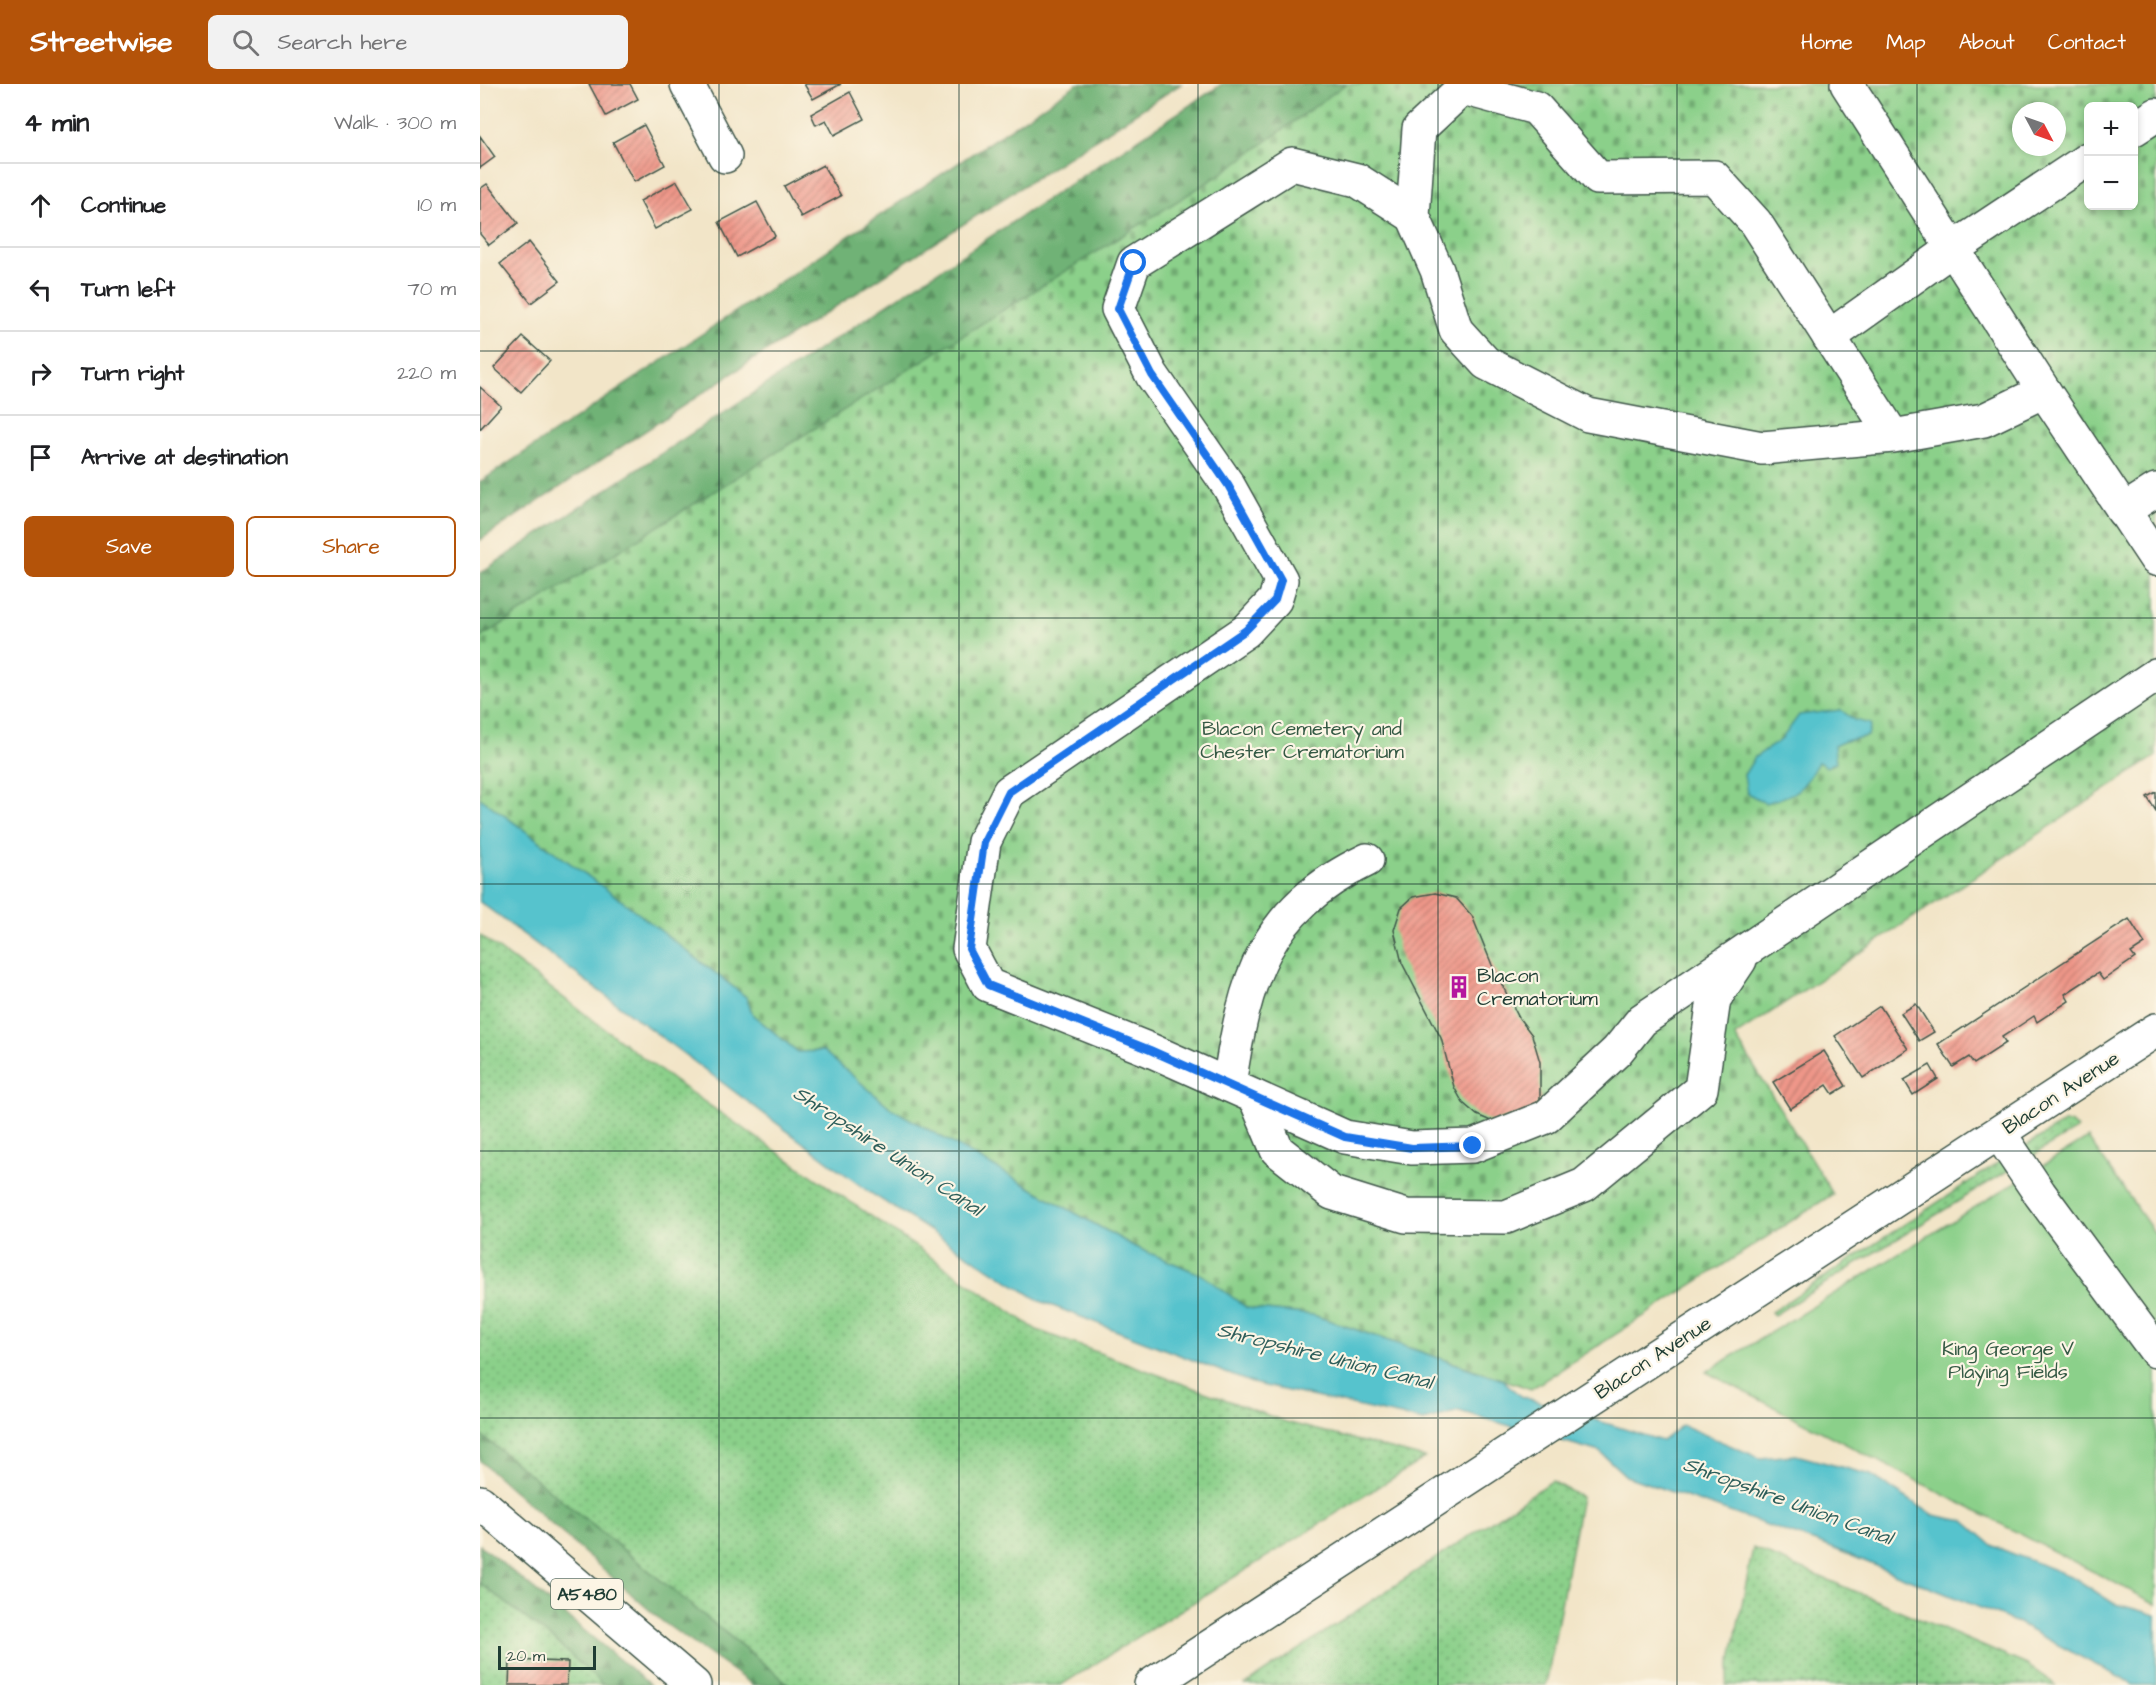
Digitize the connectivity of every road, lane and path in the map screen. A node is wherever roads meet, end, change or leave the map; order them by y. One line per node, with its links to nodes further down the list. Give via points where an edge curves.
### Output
1 (687, 84): 5 (street)
2 (1848, 84): 8 (street)
3 (2156, 114): 4 (street)
4 (2138, 126)
5 (725, 156)
6 (2084, 162): 8 (street)
7 (1413, 216): 9 (street, via 1419,129 1463,88 1536,108 1598,178 1714,177 1755,222); 11 (street, via 1437,270 1456,330 1486,363 1588,415 1748,447); 19 (street, via 1357,180 1292,164 1134,263 1118,309 1152,375 1228,485 1281,580 1275,600 1246,630 1009,792 984,842 969,949 988,985)
8 (1954, 248): 9 (street); 10 (street)
9 (1829, 337): 11 (street)
10 (2044, 391): 11 (street, via 1984,420); 13 (street)
11 (1893, 436)
12 (2156, 490): 13 (street)
13 (2123, 511): 14 (street)
14 (2156, 559)
15 (2156, 675): 17 (street)
16 (1367, 860): 19 (street, via 1334,876 1287,916 1267,944 1239,1022)
17 (1747, 949): 19 (street, via 1642,1020 1617,1052 1546,1117 1473,1146 1412,1148 1345,1137); 19 (street, via 1714,999 1701,1089 1584,1185 1506,1217 1406,1216 1332,1193 1277,1150)
18 (2156, 1030): 20 (street, Blacon Avenue)
19 (1242, 1091)
20 (1999, 1133): 21 (street); 24 (street, Blacon Avenue)
21 (2156, 1351)
22 (480, 1502): 23 (street, A5480)
23 (694, 1685)
24 (1151, 1685)

